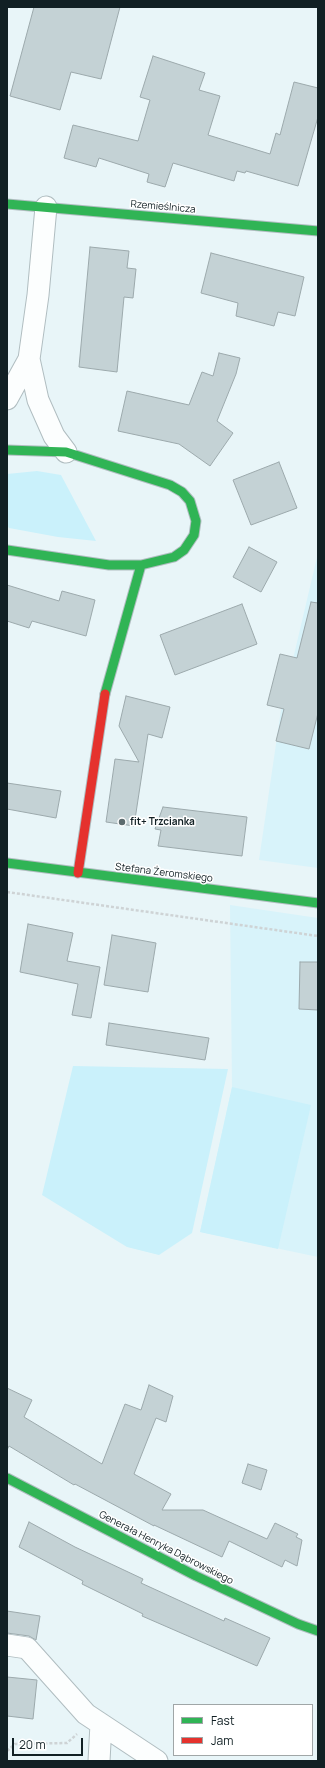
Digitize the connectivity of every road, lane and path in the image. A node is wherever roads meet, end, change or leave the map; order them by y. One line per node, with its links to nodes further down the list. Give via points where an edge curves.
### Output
1 (7, 204): 2 (street, Rzemieślnicza)
2 (46, 208): 3 (street, Rzemieślnicza); 4 (street)
3 (318, 231)
4 (29, 359): 5 (street); 7 (street, via 38,400 54,436)
5 (7, 399)
6 (7, 450): 7 (street)
7 (66, 452): 9 (street, via 170,485 182,492 190,501 196,521 191,541 174,557)
8 (7, 550): 9 (street, via 109,564)
9 (141, 564): 11 (street, via 105,692)
10 (7, 863): 11 (street, Stefana Żeromskiego)
11 (78, 873): 13 (street, Stefana Żeromskiego)
12 (7, 892): 14 (path)
13 (318, 903)
14 (318, 936)
15 (7, 1478): 16 (street, Generała Henryka Dąbrowskiego, via 196,1576)
16 (318, 1631)
17 (7, 1645): 18 (street, via 27,1648 86,1714)
18 (98, 1722): 19 (path, via 67,1742 15,1744); 20 (street); 21 (street)
19 (7, 1751)
20 (99, 1761)
21 (157, 1761)

